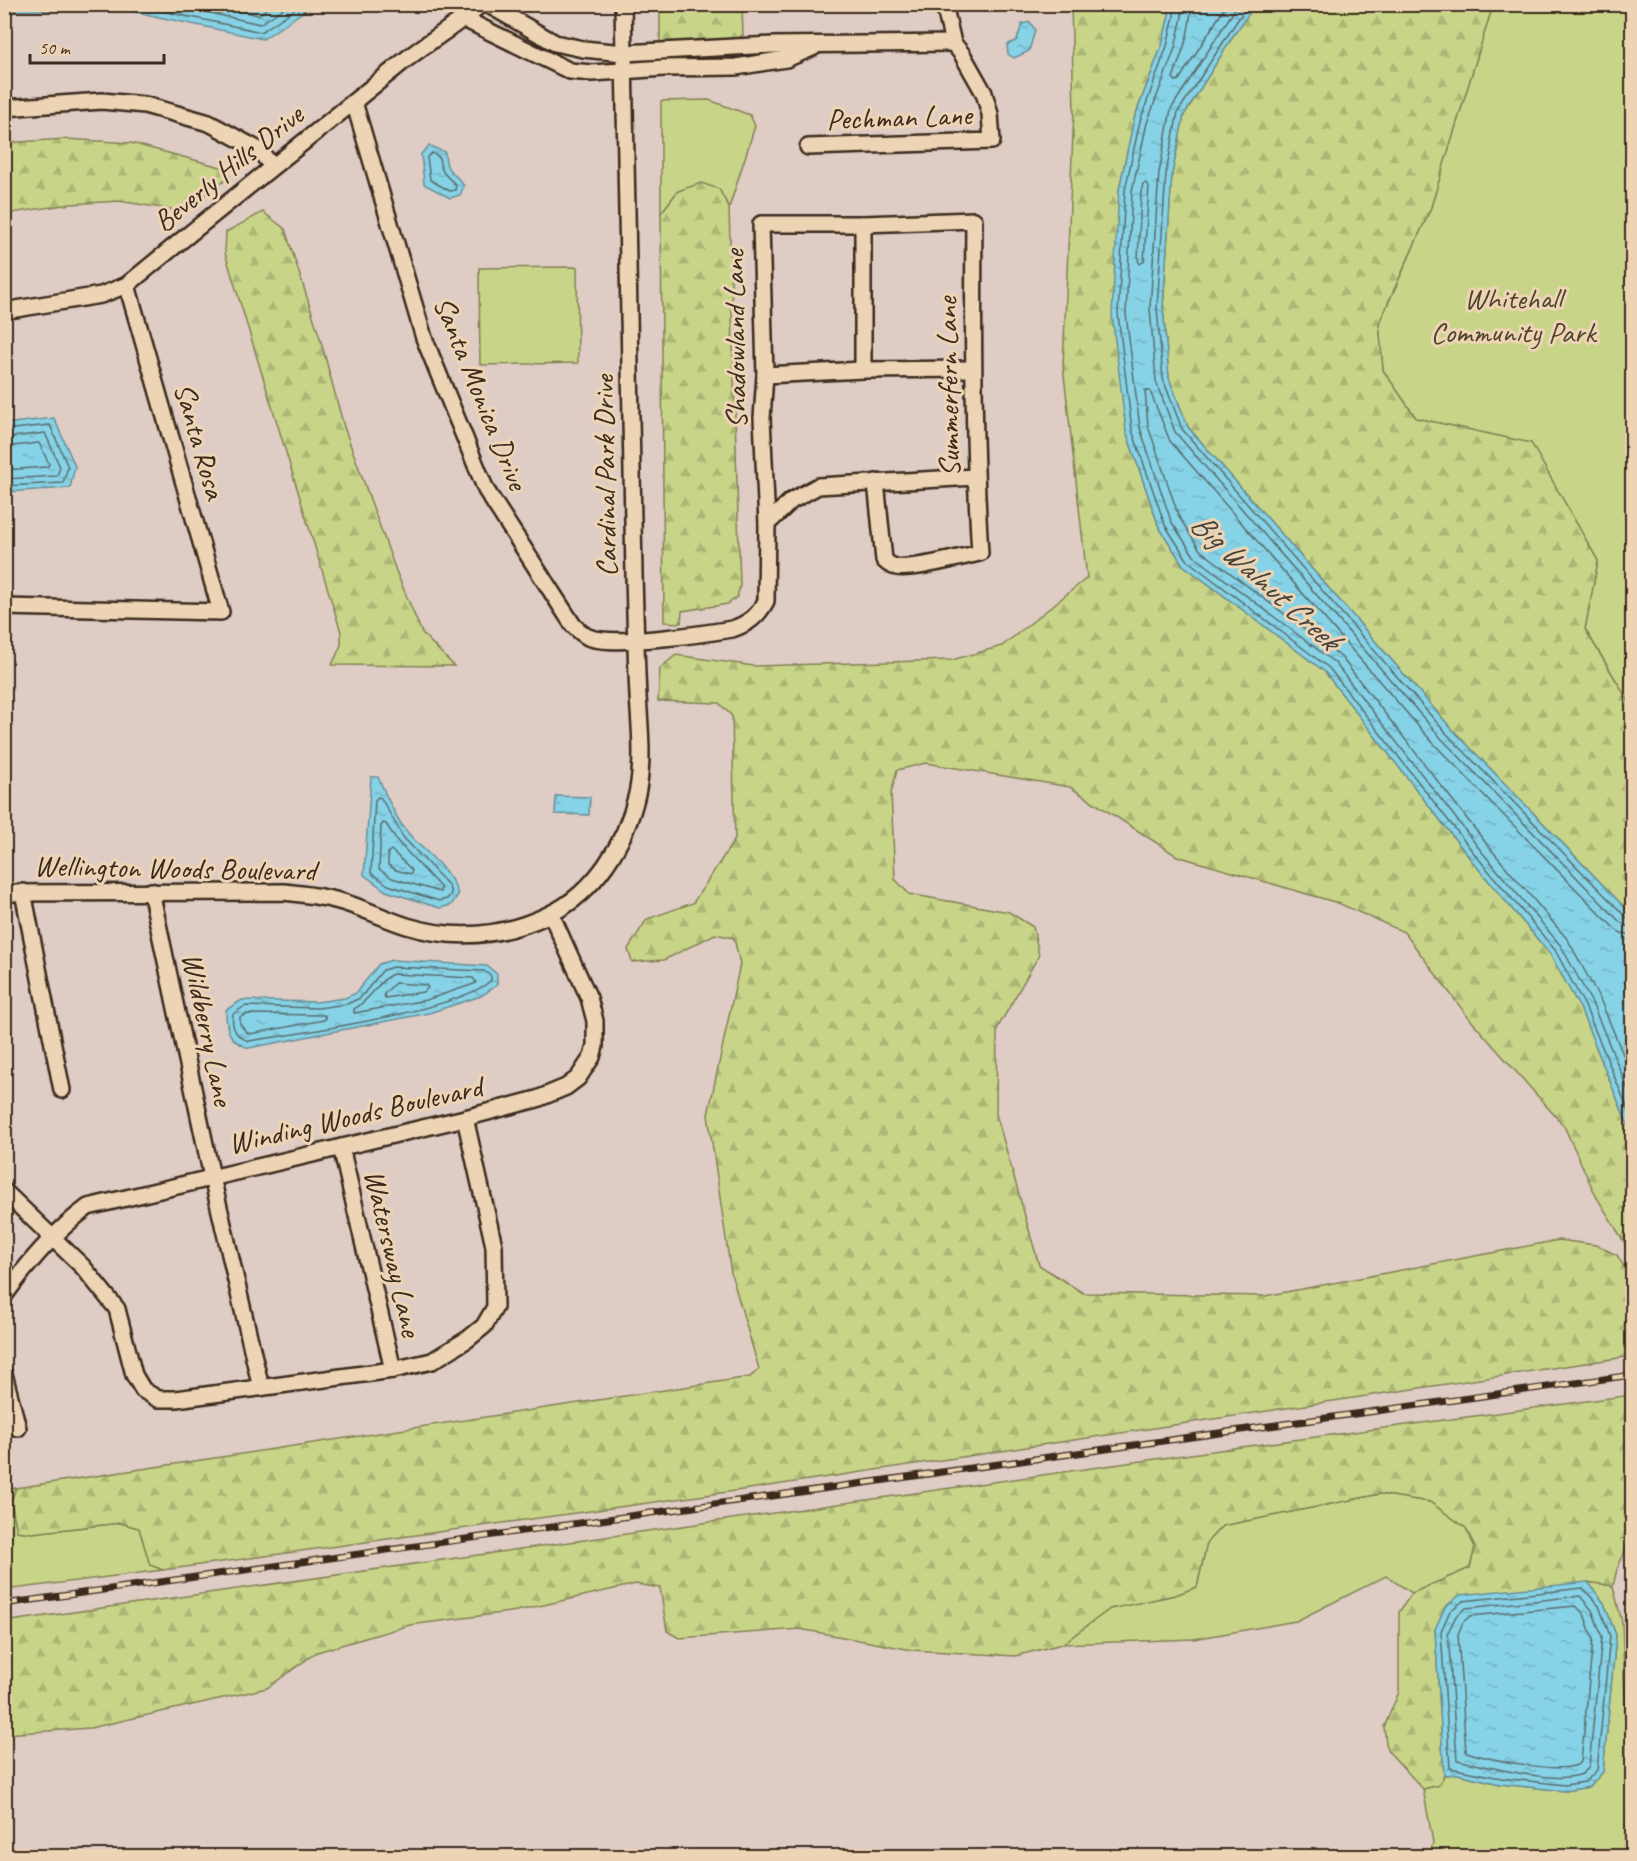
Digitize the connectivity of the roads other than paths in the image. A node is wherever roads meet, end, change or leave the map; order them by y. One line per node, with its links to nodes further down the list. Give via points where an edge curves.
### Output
1 (481, 4): 5 (street, Beverly Hills Drive)
2 (488, 4): 8 (street, via 555,43)
3 (622, 4): 8 (street, Cardinal Park Drive)
4 (944, 4): 6 (street)
5 (464, 19): 9 (street, via 570,71); 10 (street, Beverly Hills Drive)
6 (953, 43): 7 (street); 12 (street, Pechman Lane, via 984,93 992,141)
7 (821, 44): 8 (street); 9 (street, via 786,59 736,67)
8 (624, 53): 9 (street, Cardinal Park Drive)
9 (624, 72): 25 (street, Cardinal Park Drive)
10 (354, 102): 13 (street, Beverly Hills Drive); 25 (street, Santa Monica Drive, via 424,338 486,490 573,625 587,637)
11 (4, 108): 13 (street, via 102,101 145,105 210,123 259,150)
12 (808, 147)
13 (272, 166): 16 (street, Beverly Hills Drive)
14 (974, 220): 15 (street, Shadowland Lane); 18 (street, Summerfern Lane)
15 (863, 224): 19 (street); 20 (street, Shadowland Lane, via 760,224)
16 (127, 285): 17 (street, Beverly Hills Drive, via 101,295); 24 (street, Santa Rosa, via 221,612)
17 (4, 311)
18 (973, 369): 19 (street); 21 (street, Summerfern Lane)
19 (863, 370): 20 (street)
20 (765, 375): 23 (street, Shadowland Lane, via 762,418)
21 (975, 477): 22 (street); 22 (street, Summerfern Lane, via 980,553 899,567 884,560)
22 (876, 482): 23 (street, via 818,486 791,501)
23 (767, 524): 25 (street, Santa Monica Drive, via 766,601 753,619 732,629)
24 (4, 607)
25 (635, 640): 29 (street, Cardinal Park Drive, via 641,752 633,808 622,837 596,879)
26 (151, 891): 28 (street, Wellington Woods Boulevard); 29 (street, Wellington Woods Boulevard, via 312,895 340,901 406,926 450,935 490,934); 33 (street, Wildberry Lane)
27 (4, 892): 28 (street, Wellington Woods Boulevard)
28 (23, 892): 30 (street)
29 (551, 914): 31 (street, Winding Woods Boulevard, via 589,998 595,1028 592,1057 578,1078 552,1094)
30 (62, 1090)
31 (465, 1118): 32 (street, Winding Woods Boulevard); 37 (street, via 494,1246 495,1307 484,1326 441,1356)
32 (341, 1147): 33 (street, Winding Woods Boulevard); 37 (street, Watersway Lane)
33 (212, 1177): 35 (street, Winding Woods Boulevard, via 88,1207); 39 (street, Wildberry Lane)
34 (4, 1191): 35 (street)
35 (52, 1236): 36 (street, Winding Woods Boulevard); 39 (street, via 117,1309 134,1375 143,1390 158,1399 176,1399)
36 (4, 1296)
37 (393, 1370): 39 (street)
38 (4, 1374): 40 (street)
39 (261, 1389)
40 (18, 1428)

